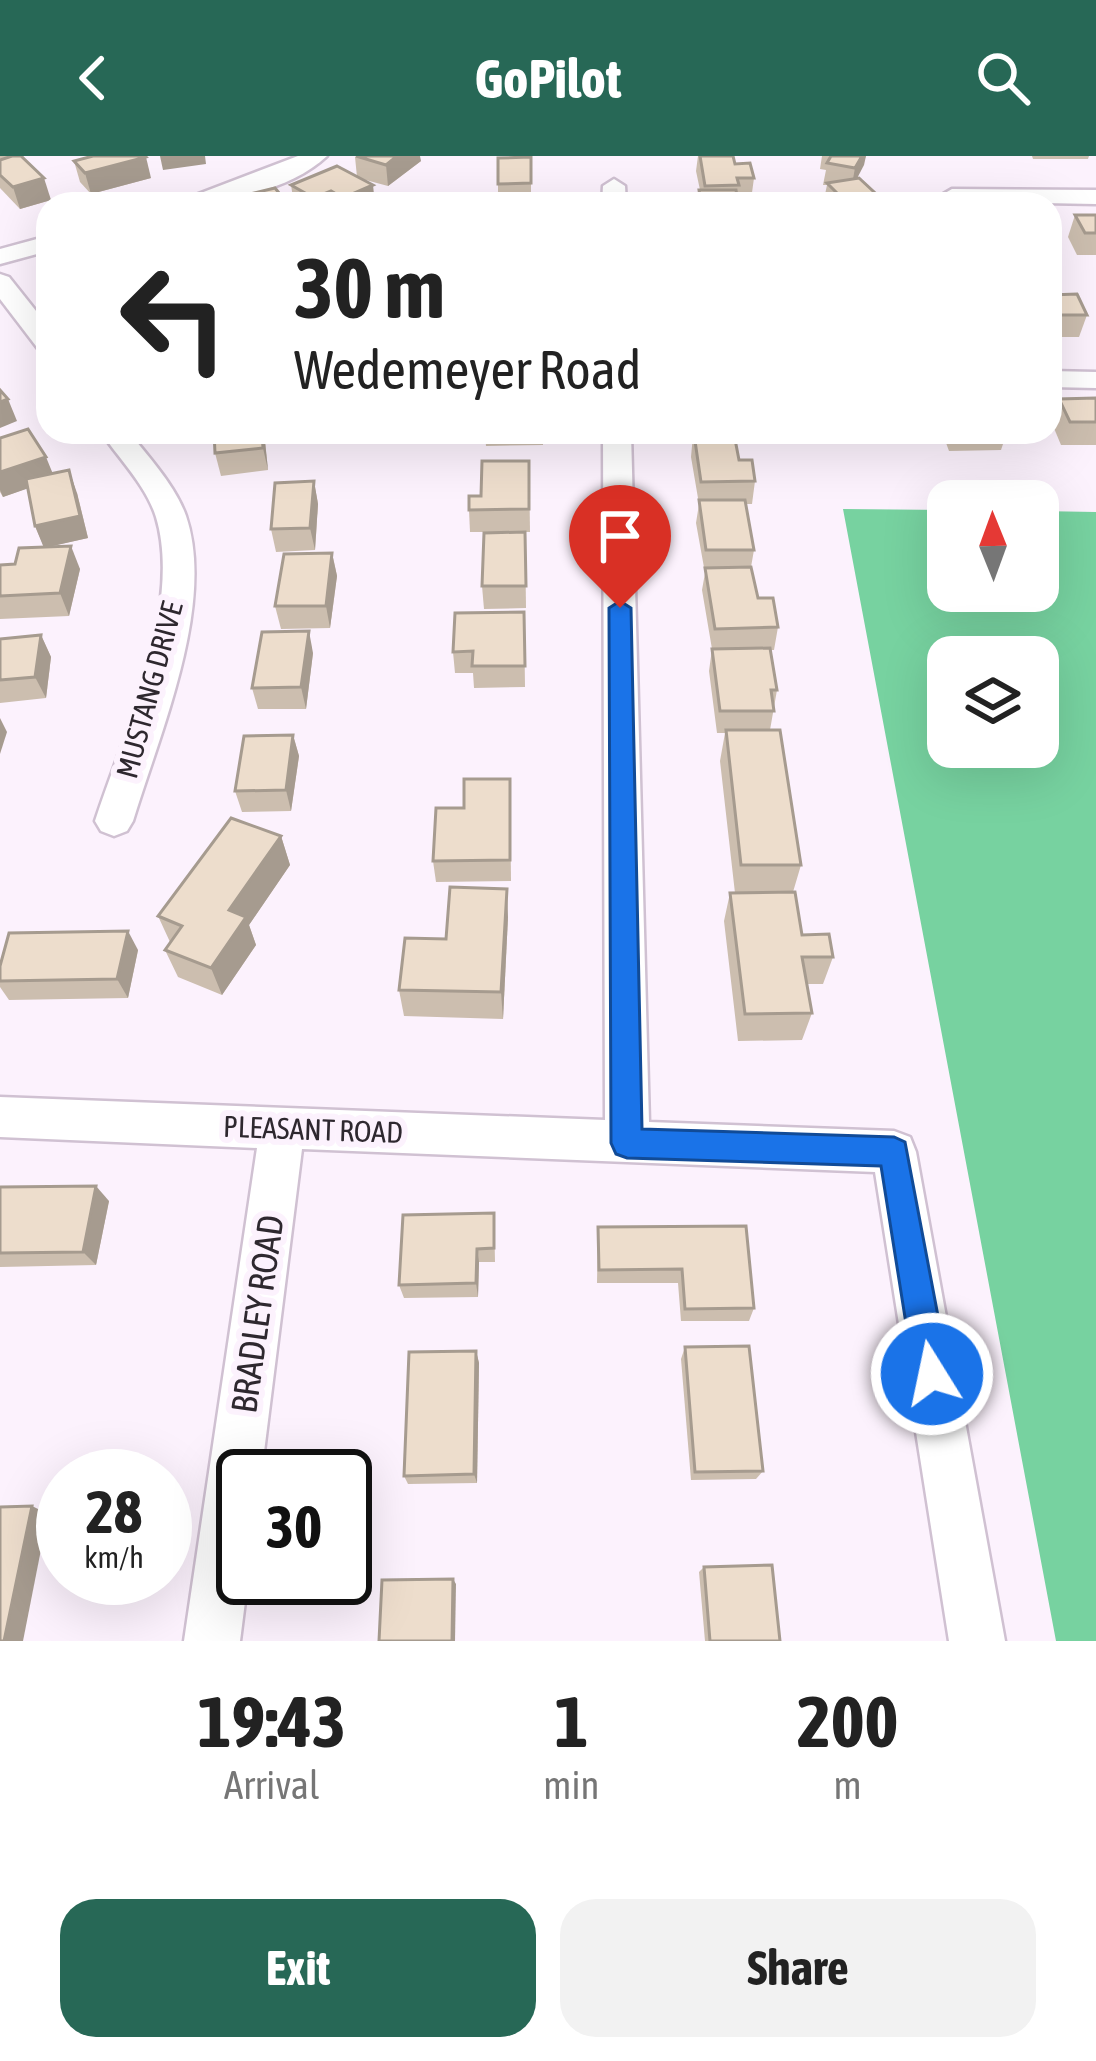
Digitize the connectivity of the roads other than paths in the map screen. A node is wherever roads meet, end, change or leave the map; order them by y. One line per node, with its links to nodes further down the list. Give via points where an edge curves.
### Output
1 (316, 156): 2 (street)
2 (226, 192)
3 (1062, 197): 4 (street)
4 (1096, 197)
5 (36, 246): 6 (street)
6 (0, 257)
7 (0, 281): 8 (street)
8 (36, 328)
9 (1062, 379): 10 (street)
10 (1096, 380)
11 (123, 444): 13 (street, MUSTANG DRIVE, via 171,515 181,560 177,608)
12 (617, 444): 16 (street)
13 (114, 821)
14 (0, 1117): 15 (street, PLEASANT ROAD)
15 (282, 1129): 16 (street, PLEASANT ROAD); 17 (street, BRADLEY ROAD)
16 (627, 1143): 18 (street, PLEASANT ROAD, via 894,1152)
17 (212, 1641)
18 (976, 1641)

